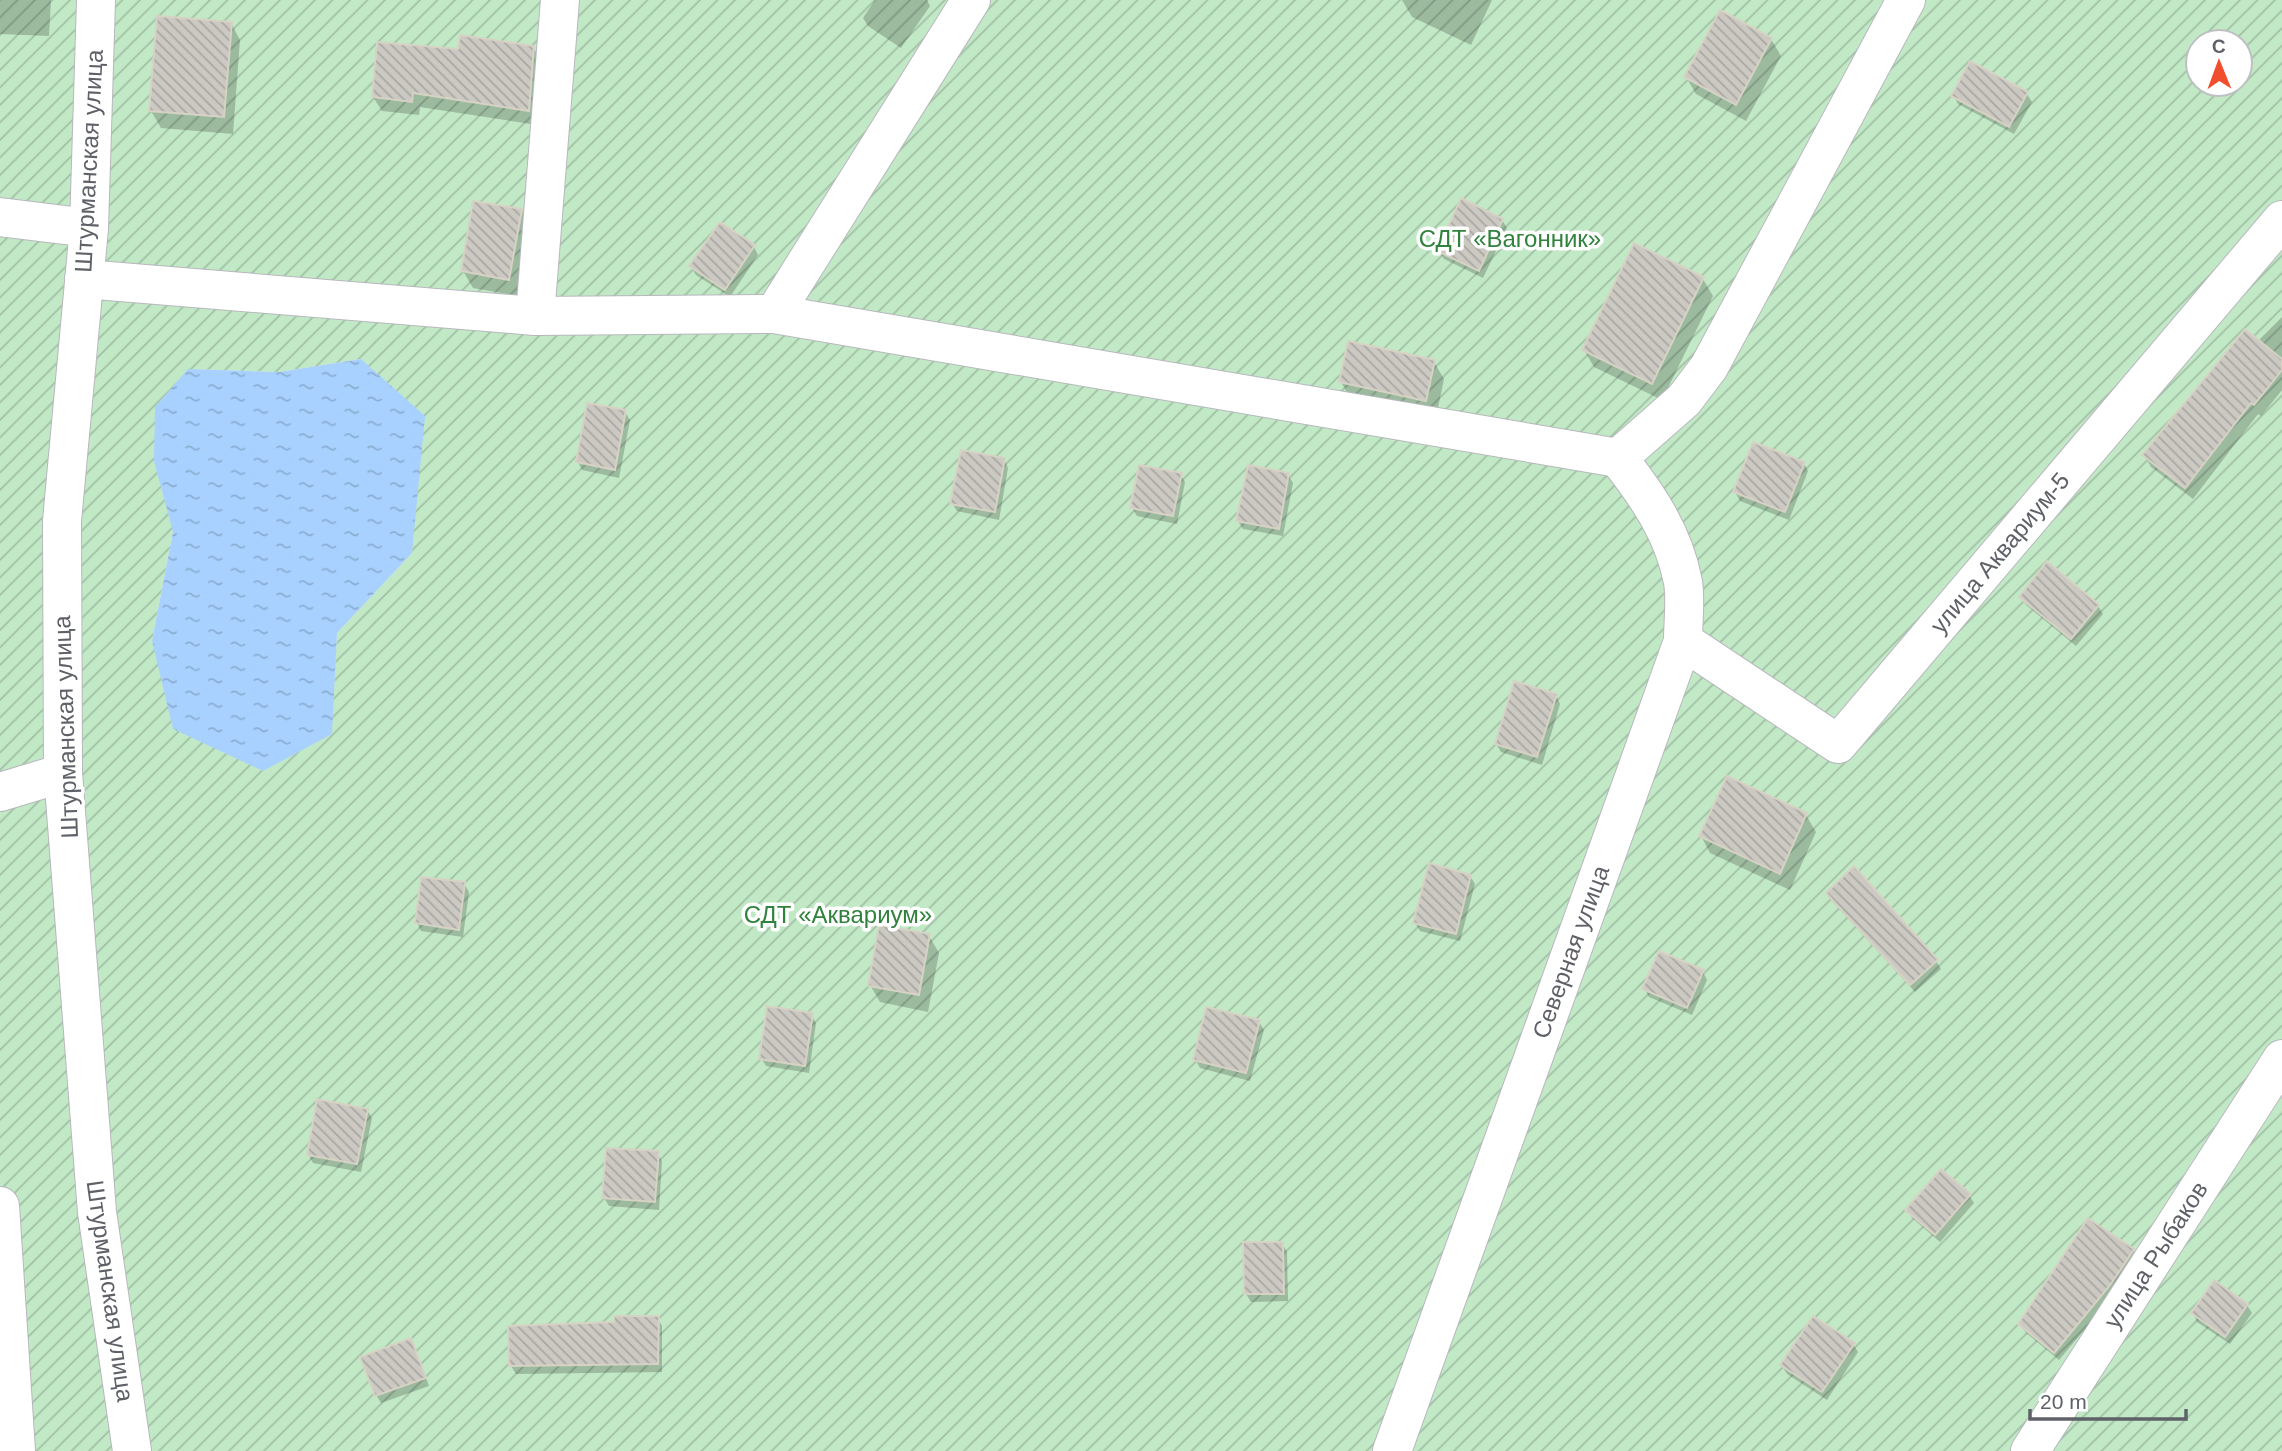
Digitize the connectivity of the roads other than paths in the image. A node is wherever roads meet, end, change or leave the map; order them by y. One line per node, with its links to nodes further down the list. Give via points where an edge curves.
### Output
1 (96, 0): 7 (street, Штурманская улица)
2 (560, 0): 10 (street)
3 (971, 0): 9 (street)
4 (1906, 0): 11 (street, via 1709,367 1684,400)
5 (0, 217): 7 (street)
6 (2282, 220): 12 (street, улица Аквариум-5, via 1838,744)
7 (89, 229): 8 (street, Штурманская улица)
8 (84, 279): 10 (street); 13 (street, Штурманская улица, via 62,521)
9 (775, 313): 10 (street); 11 (street)
10 (535, 316)
11 (1618, 458): 12 (street, Северная улица, via 1667,529 1683,583)
12 (1682, 642): 19 (street, Северная улица)
13 (63, 773): 14 (street); 18 (street, Штурманская улица, via 97,1212)
14 (0, 792)
15 (2282, 1059): 20 (street, улица Рыбаков)
16 (0, 1206): 17 (street)
17 (16, 1451)
18 (132, 1451)
19 (1392, 1451)
20 (2030, 1451)

